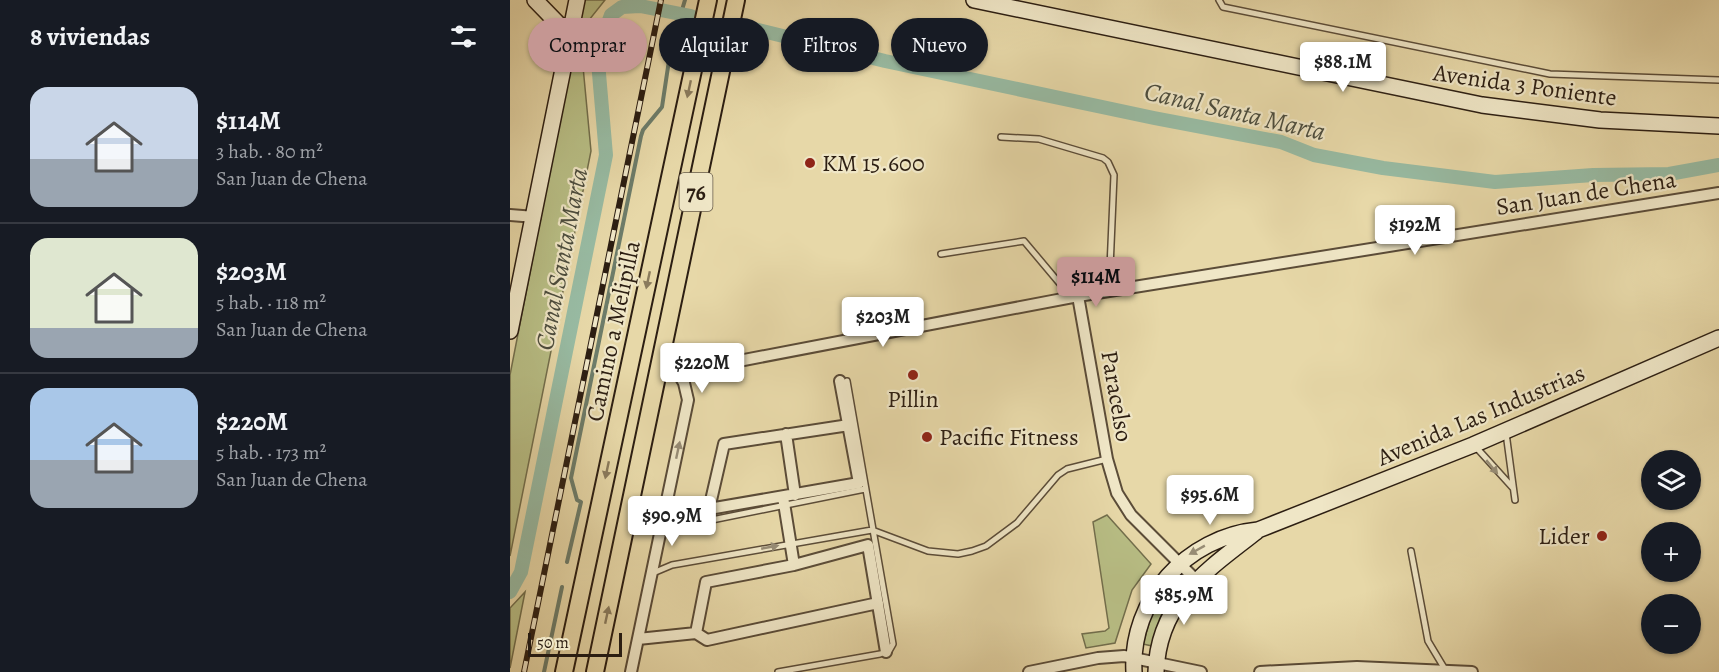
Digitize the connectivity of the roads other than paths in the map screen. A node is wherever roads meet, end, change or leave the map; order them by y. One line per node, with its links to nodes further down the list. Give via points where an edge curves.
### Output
1 (535, 0): 7 (street)
2 (577, 0): 8 (street)
3 (974, 0): 11 (street, Avenida 3 Poniente, via 1482,105 1600,120)
4 (1219, 0): 10 (lane, via 1223,7 1550,74)
5 (707, 4): 51 (main road, Camino a Melipilla / 76, one-way to 51)
6 (735, 6): 22 (main road, 76)
7 (552, 18)
8 (574, 18)
9 (563, 72): 15 (street)
10 (1719, 80)
11 (1719, 126)
12 (1000, 137): 17 (lane, via 1039,139 1108,162 1114,175)
13 (1719, 193): 17 (street, San Juan de Chena)
14 (510, 215): 15 (street)
15 (535, 217): 19 (street)
16 (941, 254): 18 (lane, via 1024,241)
17 (1109, 291): 18 (street, San Juan de Chena)
18 (1075, 297): 23 (street, San Juan de Chena, via 723,364); 29 (street, Paracelso)
19 (512, 313): 20 (street)
20 (510, 331)
21 (1719, 338): 26 (street, Avenida Las Industrias)
22 (663, 347): 23 (street); 52 (main road, 76, one-way to 22)
23 (681, 377): 34 (street, one-way to 23, via 685,417 687,395)
24 (844, 381): 25 (street); 31 (lane)
25 (849, 425): 27 (street); 32 (street, via 859,483)
26 (1506, 431): 28 (street, Avenida Las Industrias); 30 (lane)
27 (786, 434): 32 (street); 32 (street, via 724,444 709,509)
28 (1473, 445): 30 (lane, one-way to 30); 36 (street, Avenida Las Industrias)
29 (1107, 459): 35 (lane, via 1074,466 1058,475 1017,523 979,548 958,554 928,551); 39 (street, Paracelso, via 1125,507)
30 (1513, 488): 33 (lane)
31 (866, 489): 32 (lane); 35 (lane)
32 (788, 499): 34 (lane, via 697,523 685,523); 37 (street)
33 (1515, 500)
34 (664, 513): 41 (street)
35 (872, 530): 37 (lane); 46 (lane, via 894,639)
36 (1258, 530): 39 (street, Avenida Las Industrias, one-way to 39, via 1231,534); 42 (street, Avenida Las Industrias)
37 (790, 543): 40 (street); 41 (lane, one-way to 37, via 672,565)
38 (1411, 551): 50 (lane, via 1428,641)
39 (1179, 563): 42 (street, Paracelso); 47 (street, Avenida Las Industrias, via 1149,606)
40 (794, 565): 43 (street, via 868,545); 44 (street, via 706,582)
41 (652, 574): 45 (street)
42 (1195, 579): 48 (street, Avenida Las Industrias, via 1168,622)
43 (878, 603): 44 (street, via 707,640); 46 (street)
44 (696, 633): 45 (street)
45 (638, 639): 53 (street)
46 (886, 652): 54 (lane)
47 (1134, 665): 48 (street); 49 (street, via 1106,657)
48 (1156, 668): 56 (street)
49 (1042, 671): 55 (street)
50 (1446, 671): 57 (street, via 1357,667); 58 (street)
51 (564, 672)
52 (595, 672)
53 (631, 672)
54 (778, 672)
55 (1029, 672)
56 (1201, 672)
57 (1260, 672)
58 (1472, 672)

